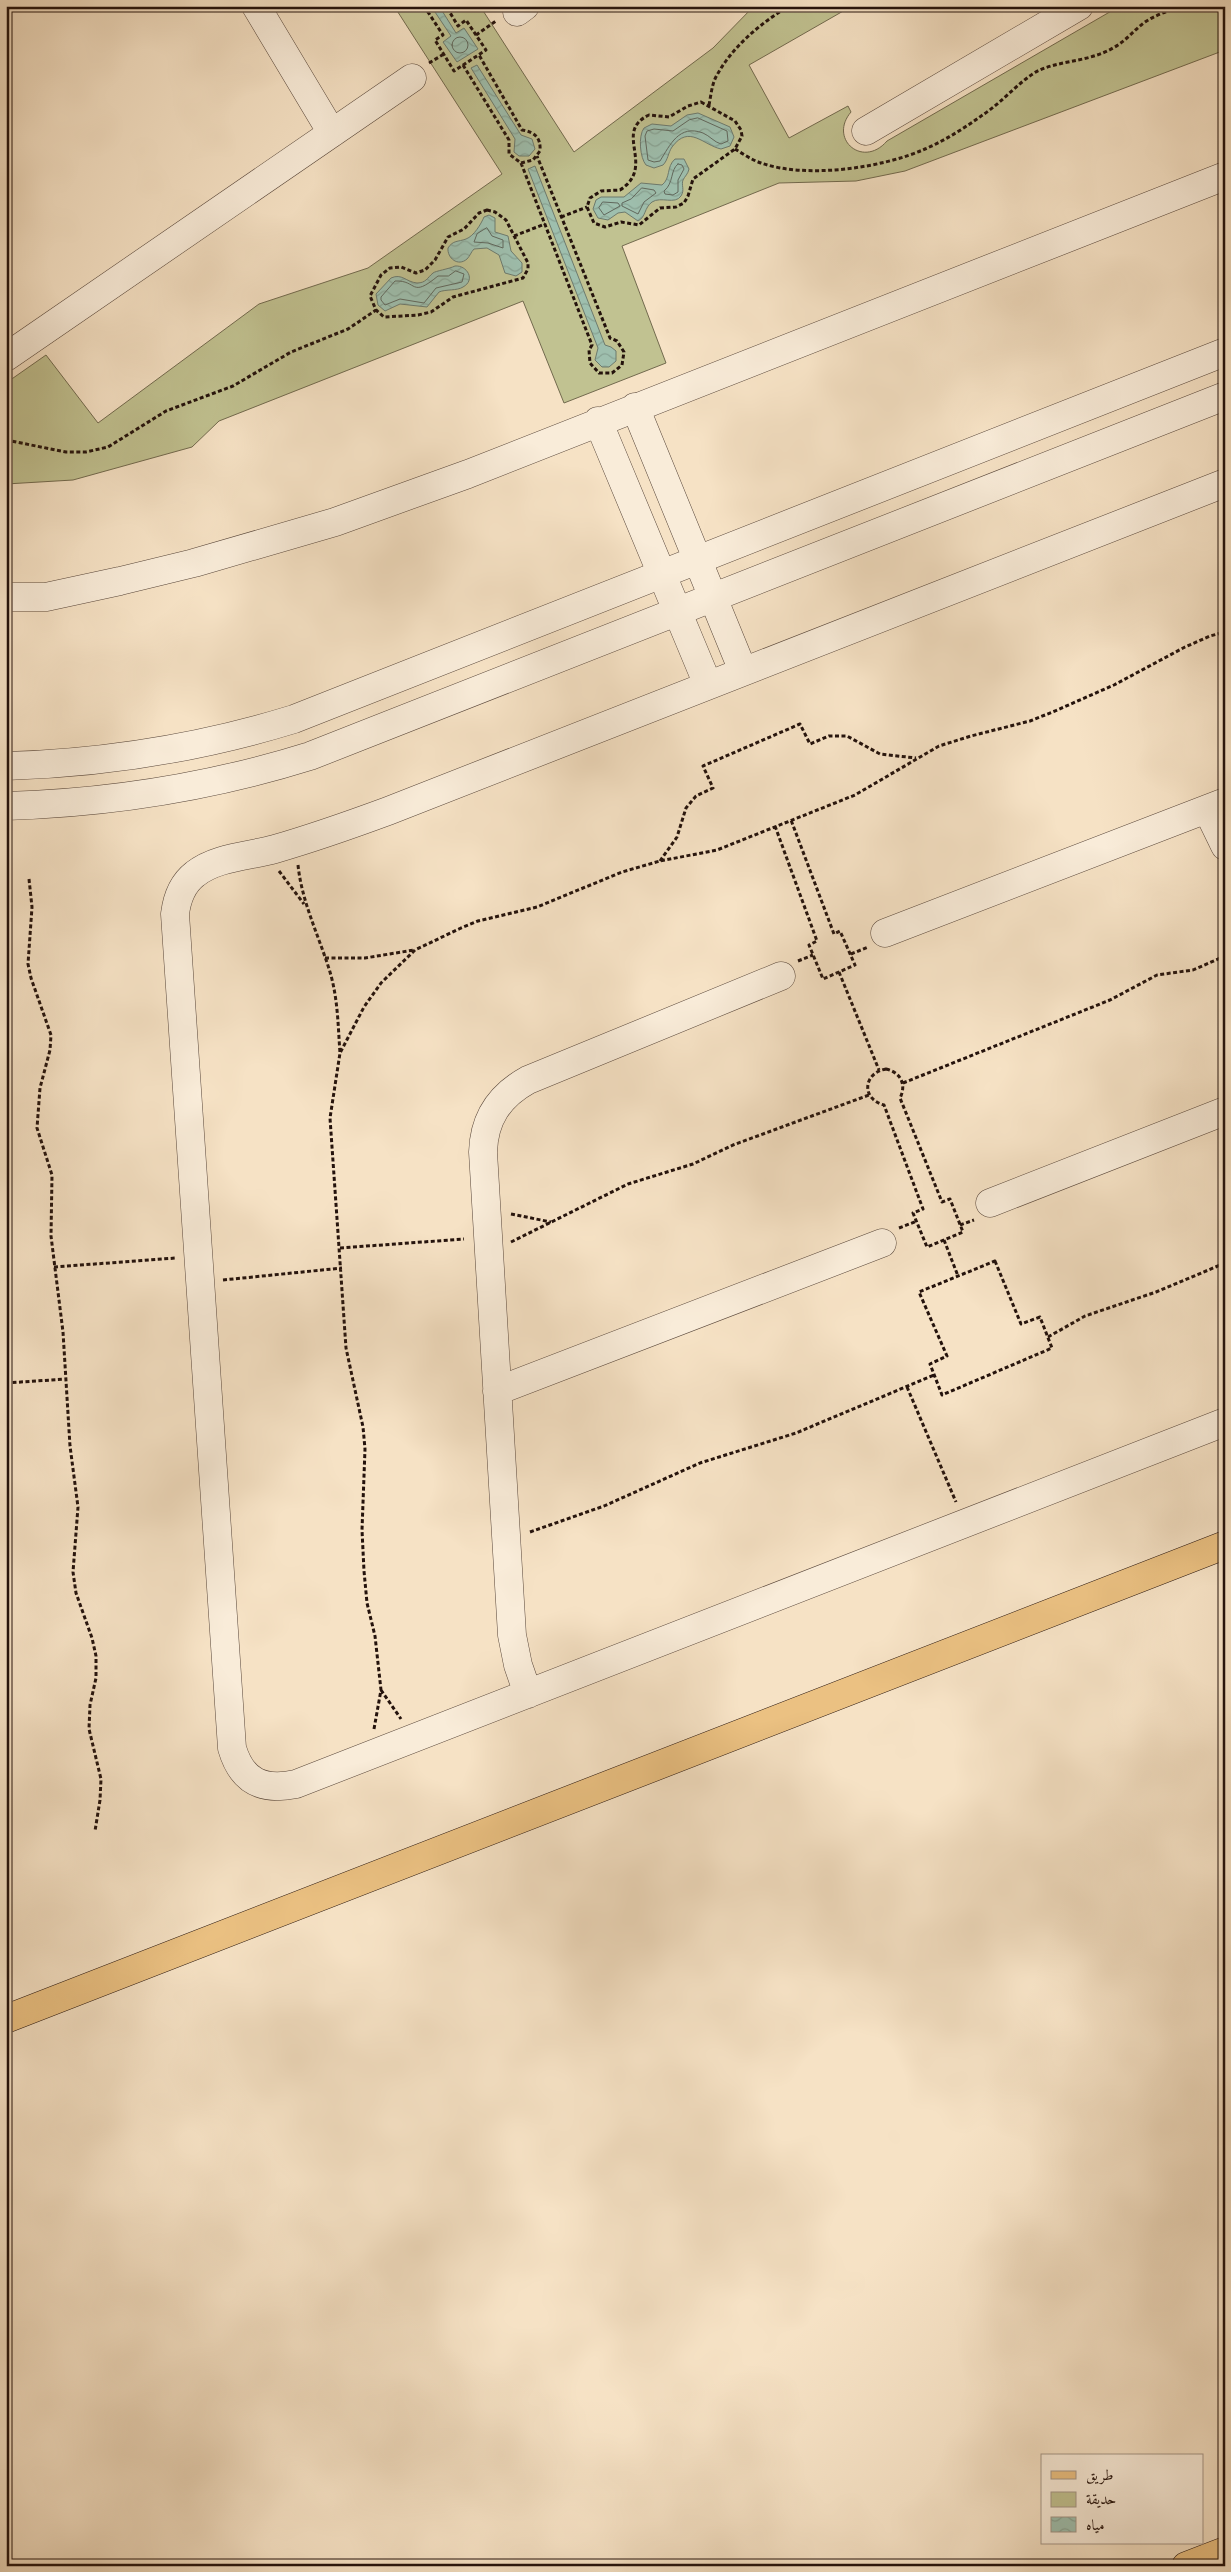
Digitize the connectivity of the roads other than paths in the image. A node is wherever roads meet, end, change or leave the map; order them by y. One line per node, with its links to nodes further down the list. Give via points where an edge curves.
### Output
1 (256, 6): 5 (street)
2 (1079, 6): 4 (street)
3 (412, 78): 5 (street)
4 (866, 131)
5 (332, 133): 8 (street)
6 (1225, 176): 10 (street)
7 (1225, 352): 13 (street)
8 (6, 357)
9 (1225, 396): 16 (street)
10 (635, 407): 11 (street); 13 (street)
11 (598, 421): 14 (street); 15 (street, via 402,499 268,543 55,595)
12 (1225, 484): 18 (street)
13 (698, 561): 14 (street); 16 (street)
14 (663, 575): 17 (street); 20 (street, via 387,684 247,734 151,754)
15 (6, 597)
16 (713, 597): 17 (street); 18 (street)
17 (678, 611): 19 (street); 22 (street, via 318,753 264,770 164,791 78,802)
18 (743, 671): 19 (street)
19 (708, 685): 32 (street, via 388,811 296,843 202,868 186,882 177,902 175,914 199,1269 235,1758 240,1768 258,1783 283,1787)
20 (6, 766)
21 (1216, 805): 23 (street); 24 (street)
22 (6, 806)
23 (1225, 846)
24 (885, 933)
25 (782, 976): 29 (street, via 537,1076 511,1090 497,1105 486,1127 483,1152)
26 (1225, 1111): 27 (street)
27 (990, 1203)
28 (882, 1243): 29 (street)
29 (497, 1391): 32 (street, via 512,1635)
30 (1225, 1422): 32 (street)
31 (1225, 1545): 33 (main road)
32 (528, 1694)
33 (6, 2018)
34 (1225, 2551): 35 (main road)
35 (1186, 2566)

